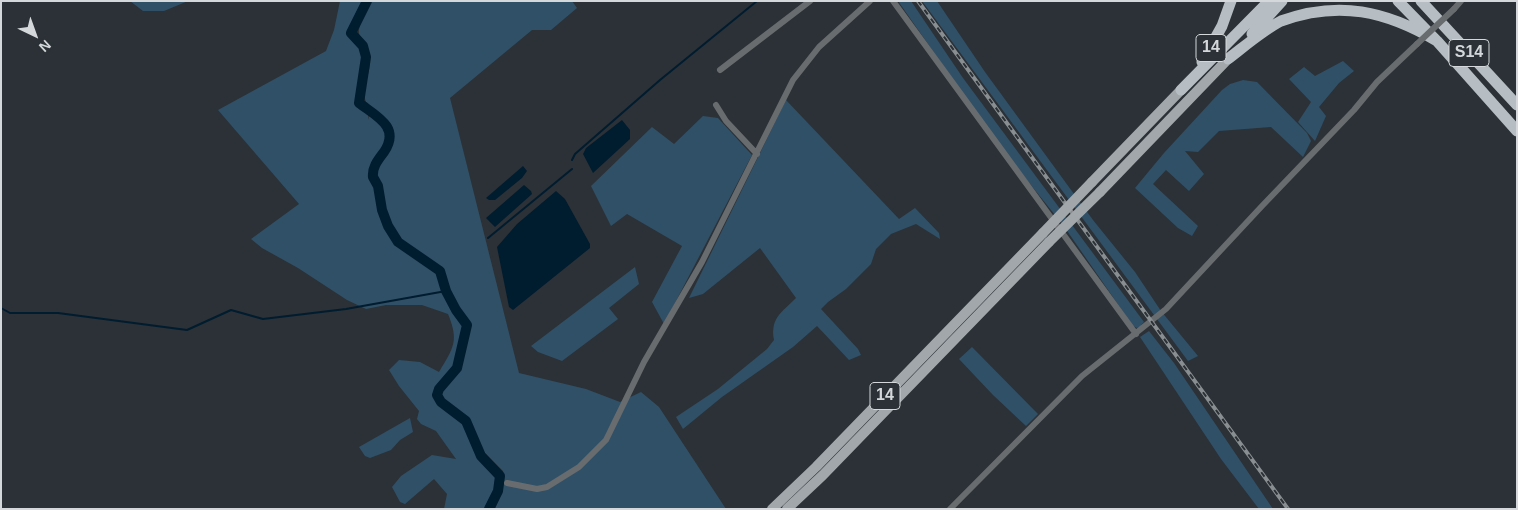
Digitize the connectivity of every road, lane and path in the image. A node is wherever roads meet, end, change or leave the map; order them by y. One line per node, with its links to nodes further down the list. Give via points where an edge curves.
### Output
1 (810, 1): 12 (street)
2 (870, 1): 17 (street, via 801,69 786,92)
3 (893, 1): 18 (street)
4 (1231, 1): 13 (highway, 14, via 1216,40)
5 (1268, 1): 13 (highway)
6 (1282, 1): 11 (highway, 14)
7 (1398, 1): 10 (highway, S14)
8 (1421, 1): 14 (highway, S14)
9 (1461, 1): 18 (street, bridge, via 1377,82 1166,309)
10 (1437, 41): 11 (highway, via 1379,12 1333,6 1308,10 1282,20); 16 (highway, S14)
11 (1228, 60): 21 (main road, 14, bridge)
12 (720, 70)
13 (1181, 90): 20 (main road, 14, bridge, via 839,444)
14 (1517, 105)
15 (716, 106): 17 (street)
16 (1517, 131)
17 (757, 154): 19 (street, via 702,262 644,362 606,440 579,467 546,487 537,489)
18 (1136, 334): 22 (street, via 1082,376)
19 (507, 483)
20 (772, 509)
21 (787, 509)
22 (950, 509)

